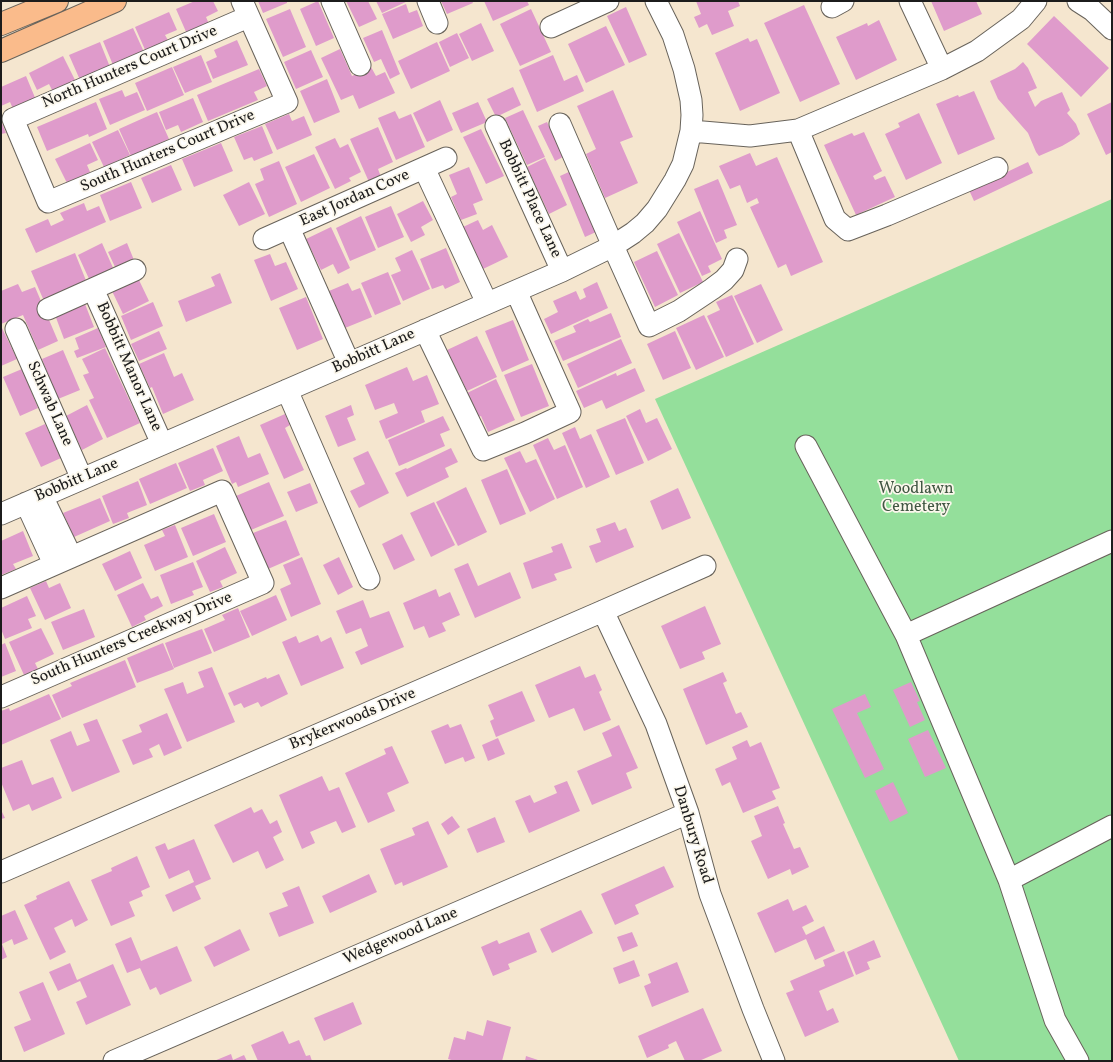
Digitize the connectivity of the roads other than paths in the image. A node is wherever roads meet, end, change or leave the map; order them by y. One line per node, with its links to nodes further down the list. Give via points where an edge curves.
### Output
1 (57, 1): 14 (main road)
2 (62, 1): 12 (main road)
3 (115, 1): 12 (main road)
4 (332, 1): 18 (street)
5 (428, 1): 13 (street)
6 (608, 1): 15 (street)
7 (656, 1): 23 (street, Bobbitt Lane, via 673,35 684,68 691,100)
8 (910, 1): 19 (street)
9 (1036, 1): 19 (street, via 1021,19 977,51)
10 (1078, 1): 16 (street)
11 (245, 9): 27 (street, North Hunters Court Drive, via 12,119); 27 (street, South Hunters Court Drive, via 287,102)
12 (71, 20): 17 (main road)
13 (437, 23)
14 (1, 24)
15 (551, 27)
16 (1112, 29)
17 (1, 51)
18 (360, 65)
19 (942, 69): 22 (street)
20 (560, 124): 30 (street)
21 (496, 126): 33 (street, Bobbitt Place Lane)
22 (798, 130): 23 (street, via 750,136); 26 (street, via 835,219 848,230)
23 (691, 131): 30 (street, Bobbitt Lane, via 683,164 667,195 645,223)
24 (446, 158): 25 (street, East Jordan Cove)
25 (424, 168): 28 (street, East Jordan Cove); 36 (street)
26 (997, 168)
27 (48, 202)
28 (289, 228): 29 (street, East Jordan Cove); 40 (street)
29 (264, 239)
30 (613, 246): 31 (street, via 649,326 679,311 724,280 733,270); 33 (street, Bobbitt Lane)
31 (737, 260)
32 (135, 270): 34 (street)
33 (562, 271): 35 (street, Bobbitt Lane)
34 (93, 289): 37 (street); 42 (street, Bobbitt Manor Lane)
35 (516, 291): 36 (street, Bobbitt Lane); 39 (street, via 570,412 525,433 482,450)
36 (487, 303): 39 (street, Bobbitt Lane)
37 (48, 309)
38 (16, 329): 44 (street, Schwab Lane)
39 (426, 330): 40 (street, Bobbitt Lane)
40 (349, 363): 41 (street, Bobbitt Lane)
41 (287, 390): 42 (street, Bobbitt Lane); 50 (street)
42 (162, 444): 44 (street, Bobbitt Lane)
43 (806, 446): 53 (street)
44 (82, 479): 45 (street, Bobbitt Lane)
45 (34, 500): 46 (street, Bobbitt Lane); 48 (street)
46 (1, 514)
47 (1112, 541): 53 (street)
48 (62, 560): 51 (street); 54 (street, South Hunters Creekway Drive, via 222,491 263,584)
49 (705, 566): 52 (street, Brykerwoods Drive)
50 (369, 579)
51 (1, 588)
52 (603, 611): 55 (street, Danbury Road, via 656,724); 57 (street, Brykerwoods Drive)
53 (906, 635): 58 (street)
54 (1, 697)
55 (688, 813): 59 (street, Wedgewood Lane); 60 (street, Danbury Road, via 710,894)
56 (1112, 826): 58 (street)
57 (1, 872)
58 (1009, 880): 61 (street, via 1055,1020)
59 (114, 1061)
60 (774, 1061)
61 (1078, 1061)

